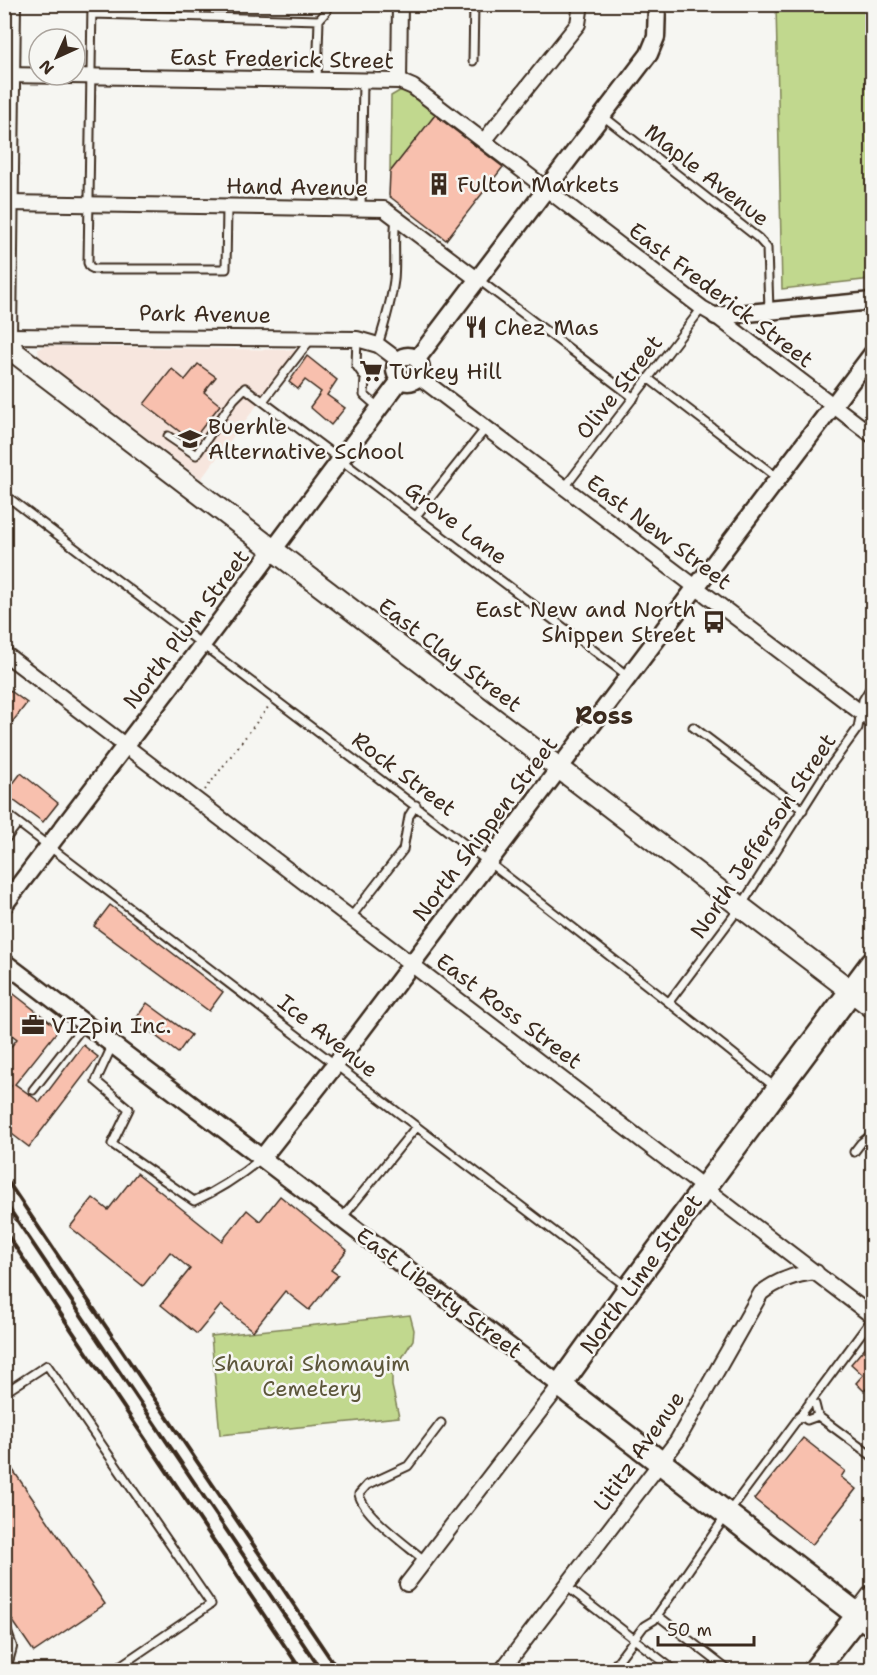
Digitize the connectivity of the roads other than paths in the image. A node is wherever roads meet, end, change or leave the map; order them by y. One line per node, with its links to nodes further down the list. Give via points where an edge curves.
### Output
1 (10, 4): 11 (main road)
2 (92, 4): 8 (lane)
3 (327, 4): 9 (lane)
4 (400, 4): 15 (street)
5 (474, 4): 10 (lane)
6 (581, 4): 17 (street, via 578,24)
7 (657, 4): 16 (street, via 657,31 652,48)
8 (92, 14): 9 (lane); 12 (lane)
9 (319, 20): 13 (lane)
10 (473, 61)
11 (7, 75): 12 (street, East Frederick Street); 19 (main road)
12 (91, 76): 13 (street, East Frederick Street); 20 (lane)
13 (317, 80): 14 (street, East Frederick Street)
14 (363, 80): 15 (street, East Frederick Street); 22 (lane)
15 (399, 81): 17 (street, East Frederick Street, via 413,87)
16 (602, 116): 18 (street); 26 (lane, Maple Avenue, via 767,248)
17 (484, 141): 18 (street, East Frederick Street)
18 (546, 189): 24 (street); 27 (street, East Frederick Street)
19 (6, 203): 20 (street, Hand Avenue); 28 (main road)
20 (88, 205): 21 (street, Hand Avenue); 21 (lane, via 88,263 94,269 226,269)
21 (228, 207): 22 (street, Hand Avenue)
22 (361, 208): 23 (street, Hand Avenue, via 384,209)
23 (396, 218): 24 (street, Hand Avenue); 31 (lane, via 394,278)
24 (477, 279): 33 (street); 38 (lane, Hand Avenue)
25 (873, 302): 26 (street)
26 (769, 311): 27 (street)
27 (709, 312): 37 (lane, Olive Street); 40 (street, East Frederick Street)
28 (5, 335): 29 (street, Park Avenue); 50 (main road, East Clay Street, via 19,357)
29 (311, 338): 30 (street, Park Avenue); 39 (lane)
30 (357, 339): 31 (street, Park Avenue); 41 (lane, via 356,365 365,378 364,395)
31 (378, 345): 34 (street, Park Avenue)
32 (873, 354): 40 (street, North Shippen Street)
33 (417, 359): 34 (street, via 405,356); 35 (street, via 422,370)
34 (398, 360): 36 (street, via 396,372)
35 (418, 377): 36 (street, via 412,381); 42 (street, East New Street)
36 (401, 379): 41 (street, North Plum Street)
37 (649, 379): 38 (lane, Olive Street); 46 (lane)
38 (634, 398): 47 (lane, Olive Street)
39 (262, 401): 44 (lane, via 245,388 196,455); 45 (lane, Grove Lane)
40 (834, 405): 43 (street, East Frederick Street); 46 (street, North Shippen Street)
41 (379, 408): 45 (street, North Plum Street)
42 (486, 428): 47 (street, East New Street); 49 (lane)
43 (873, 435)
44 (168, 436)
45 (340, 459): 49 (lane, Grove Lane); 50 (street, North Plum Street)
46 (778, 478): 51 (street, North Shippen Street)
47 (565, 487): 51 (street, East New Street)
48 (4, 494): 52 (lane, Rock Street)
49 (416, 516): 54 (lane, Grove Lane)
50 (274, 550): 52 (street, North Plum Street); 60 (main road, East Clay Street)
51 (696, 587): 54 (street, North Shippen Street); 56 (street, East New Street)
52 (202, 645): 59 (street, North Plum Street); 61 (lane, Rock Street)
53 (4, 653): 59 (street, East Ross Street)
54 (628, 676): 60 (street, North Shippen Street)
55 (873, 685): 56 (lane, North Jefferson Street, via 863,700)
56 (861, 713): 57 (street, East New Street); 62 (lane, North Jefferson Street, via 858,728)
57 (873, 721)
58 (693, 727): 62 (lane)
59 (126, 745): 66 (street, North Plum Street); 70 (street, East Ross Street)
60 (558, 768): 67 (street, North Shippen Street); 69 (main road, East Clay Street)
61 (416, 805): 67 (lane, Rock Street); 70 (lane, via 403,850)
62 (802, 810): 69 (lane, North Jefferson Street)
63 (4, 812): 64 (lane, Ice Avenue)
64 (18, 823): 65 (lane); 66 (lane, Ice Avenue)
65 (4, 841)
66 (49, 846): 68 (street, North Plum Street); 79 (lane, Ice Avenue)
67 (489, 861): 72 (street, North Shippen Street); 75 (lane, Rock Street)
68 (4, 905)
69 (741, 906): 74 (main road, East Clay Street); 75 (lane, North Jefferson Street)
70 (351, 917): 72 (street, East Ross Street)
71 (4, 962): 77 (street, East Liberty Street)
72 (412, 963): 79 (street, North Shippen Street); 86 (street, East Ross Street)
73 (873, 963): 74 (highway, North Lime Street)
74 (852, 991): 76 (main road, East Clay Street); 81 (highway, North Lime Street)
75 (669, 1002): 81 (lane, Rock Street)
76 (873, 1007)
77 (86, 1023): 78 (street, East Liberty Street); 80 (lane)
78 (113, 1044): 85 (street, East Liberty Street); 85 (lane, via 96,1081 129,1109 112,1144 194,1201 212,1194)
79 (336, 1064): 82 (lane, Ice Avenue); 85 (street, North Shippen Street)
80 (33, 1090)
81 (778, 1090): 86 (highway, North Lime Street)
82 (416, 1127): 87 (lane); 89 (lane, Ice Avenue)
83 (873, 1134): 84 (lane)
84 (854, 1152)
85 (262, 1158): 87 (street, East Liberty Street)
86 (705, 1187): 88 (street, East Ross Street); 89 (highway, North Lime Street)
87 (341, 1218): 91 (street, East Liberty Street)
88 (816, 1272): 90 (street, East Ross Street); 98 (street, Lititz Avenue, via 797,1274 761,1293)
89 (629, 1289): 91 (highway, North Lime Street)
90 (873, 1317): 93 (lane)
91 (560, 1385): 98 (highway, East Liberty Street); 100 (street, North Lime Street)
92 (4, 1393): 109 (lane, via 47,1365 211,1604)
93 (810, 1401): 94 (lane); 95 (lane)
94 (800, 1415): 95 (lane, via 807,1420); 99 (lane)
95 (818, 1416): 97 (lane)
96 (441, 1423): 100 (lane, via 408,1466 367,1485 359,1494 374,1516)
97 (873, 1456)
98 (662, 1463): 99 (highway, East Liberty Street); 102 (street, Lititz Avenue)
99 (728, 1513): 104 (lane); 105 (highway, East Liberty Street)
100 (425, 1561): 101 (street, North Lime Street)
101 (407, 1584)
102 (566, 1586): 107 (lane); 110 (street, Lititz Avenue)
103 (873, 1596): 105 (main road)
104 (657, 1616): 107 (lane); 113 (lane)
105 (865, 1620): 114 (highway)
106 (4, 1634): 108 (street, via 9,1647)
107 (634, 1638): 111 (lane); 112 (lane)
108 (4, 1665)
109 (114, 1671)
110 (502, 1671)
111 (611, 1671)
112 (674, 1671)
113 (729, 1671)
114 (815, 1671)

